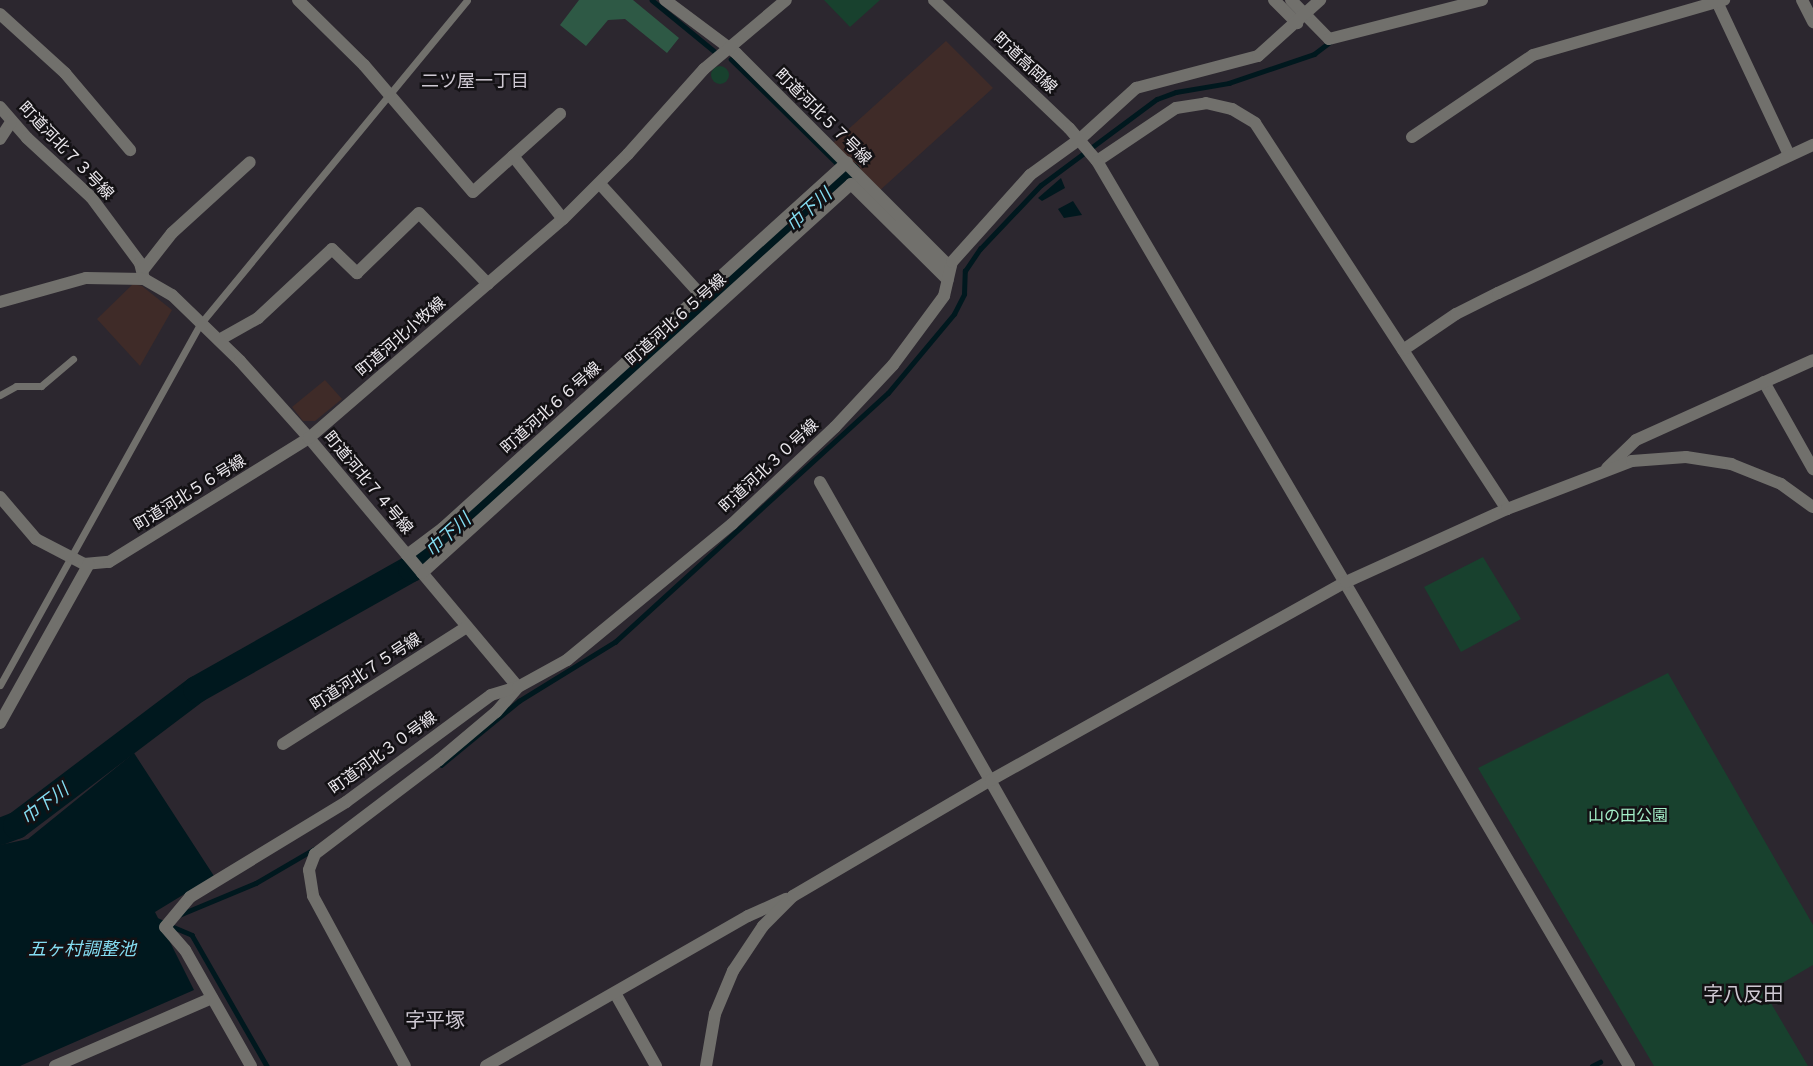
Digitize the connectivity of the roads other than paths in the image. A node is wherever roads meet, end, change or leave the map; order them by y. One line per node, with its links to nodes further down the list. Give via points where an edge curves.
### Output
1 (298, 0): 16 (street)
2 (467, 0): 16 (lane)
3 (665, 0): 15 (street, 町道河北５７号線)
4 (786, 0): 15 (street, 町道河北小牧線)
5 (934, 0): 22 (street, 町道高岡線)
6 (1274, 0): 13 (street)
7 (1291, 0): 13 (street)
8 (1320, 0): 13 (street)
9 (1482, 0): 13 (street, via 1329,39)
10 (1802, 0): 14 (street)
11 (1721, 2): 20 (street, via 1533,55); 25 (street)
12 (0, 14): 24 (street, via 64,73)
13 (1301, 18): 22 (street, via 1258,56 1136,88)
14 (1813, 22)
15 (728, 48): 29 (street, 町道河北５７号線); 30 (street, 町道河北小牧線, via 704,69)
16 (390, 93): 26 (street, via 473,192); 38 (lane)
17 (0, 107): 19 (street, 町道河北７３号線)
18 (560, 114): 26 (street)
19 (11, 122): 21 (street); 33 (street, 町道河北７３号線, via 91,197)
20 (1412, 137)
21 (0, 139)
22 (1080, 139): 27 (street, 町道高岡線); 32 (street, via 1030,175 1006,198)
23 (1813, 145): 25 (street)
24 (130, 150)
25 (1789, 155): 40 (street, via 1456,314)
26 (513, 156): 31 (street)
27 (1094, 157): 40 (street, via 1176,108 1206,103 1232,109 1255,123); 55 (street, 町道高岡線)
28 (250, 162): 33 (street, via 172,232)
29 (843, 166): 32 (street, 町道河北５７号線); 36 (street, 町道河北６６号線)
30 (600, 184): 31 (street, 町道河北小牧線); 36 (street)
31 (563, 219): 35 (street, 町道河北小牧線)
32 (950, 267): 34 (street, 町道河北３０号線)
33 (144, 274): 37 (street, via 86,278); 38 (street)
34 (948, 280): 54 (street, 町道河北６５号線, via 851,184); 58 (street, 町道河北３０号線, via 944,296 893,365 767,492 567,660)
35 (488, 284): 39 (street, via 419,213 357,273 332,249 258,318); 45 (street, 町道河北小牧線)
36 (701, 295): 52 (street, 町道河北６６号線)
37 (0, 302)
38 (201, 323): 39 (street); 53 (lane)
39 (219, 340): 45 (street)
40 (1403, 351): 51 (street)
41 (73, 359): 44 (lane, via 41,386 16,386)
42 (1813, 360): 43 (street)
43 (1764, 382): 46 (street, via 1636,440); 47 (street)
44 (0, 395)
45 (309, 438): 52 (street, 町道河北７４号線); 53 (street, 町道河北５６号線, via 109,562)
46 (1606, 468): 50 (street, via 1658,458 1721,462 1767,478); 51 (street)
47 (1813, 469)
48 (820, 482): 61 (street)
49 (0, 498): 53 (street, via 36,538)
50 (1813, 507)
51 (1507, 510): 55 (street)
52 (409, 557): 54 (street, 町道河北７４号線)
53 (80, 561): 57 (lane); 59 (street)
54 (421, 572): 56 (street, 町道河北７４号線)
55 (1346, 582): 61 (street); 72 (street, 町道高岡線)
56 (467, 627): 58 (street, 町道河北７４号線); 60 (street, 町道河北７５号線)
57 (0, 685)
58 (518, 687): 64 (street, 町道河北３０号線, via 491,695 346,802 190,897 165,927 185,950); 67 (street, via 496,712 439,760 315,854 309,870 313,896)
59 (0, 723)
60 (283, 744)
61 (991, 780): 62 (street); 71 (street)
62 (793, 897): 63 (street, via 748,916); 70 (street, via 763,926 733,971 716,1014)
63 (615, 993): 68 (street); 69 (street)
64 (212, 998): 65 (street); 66 (street)
65 (55, 1066)
66 (251, 1066)
67 (405, 1066)
68 (486, 1066)
69 (656, 1066)
70 (706, 1066)
71 (1153, 1066)
72 (1629, 1066)

